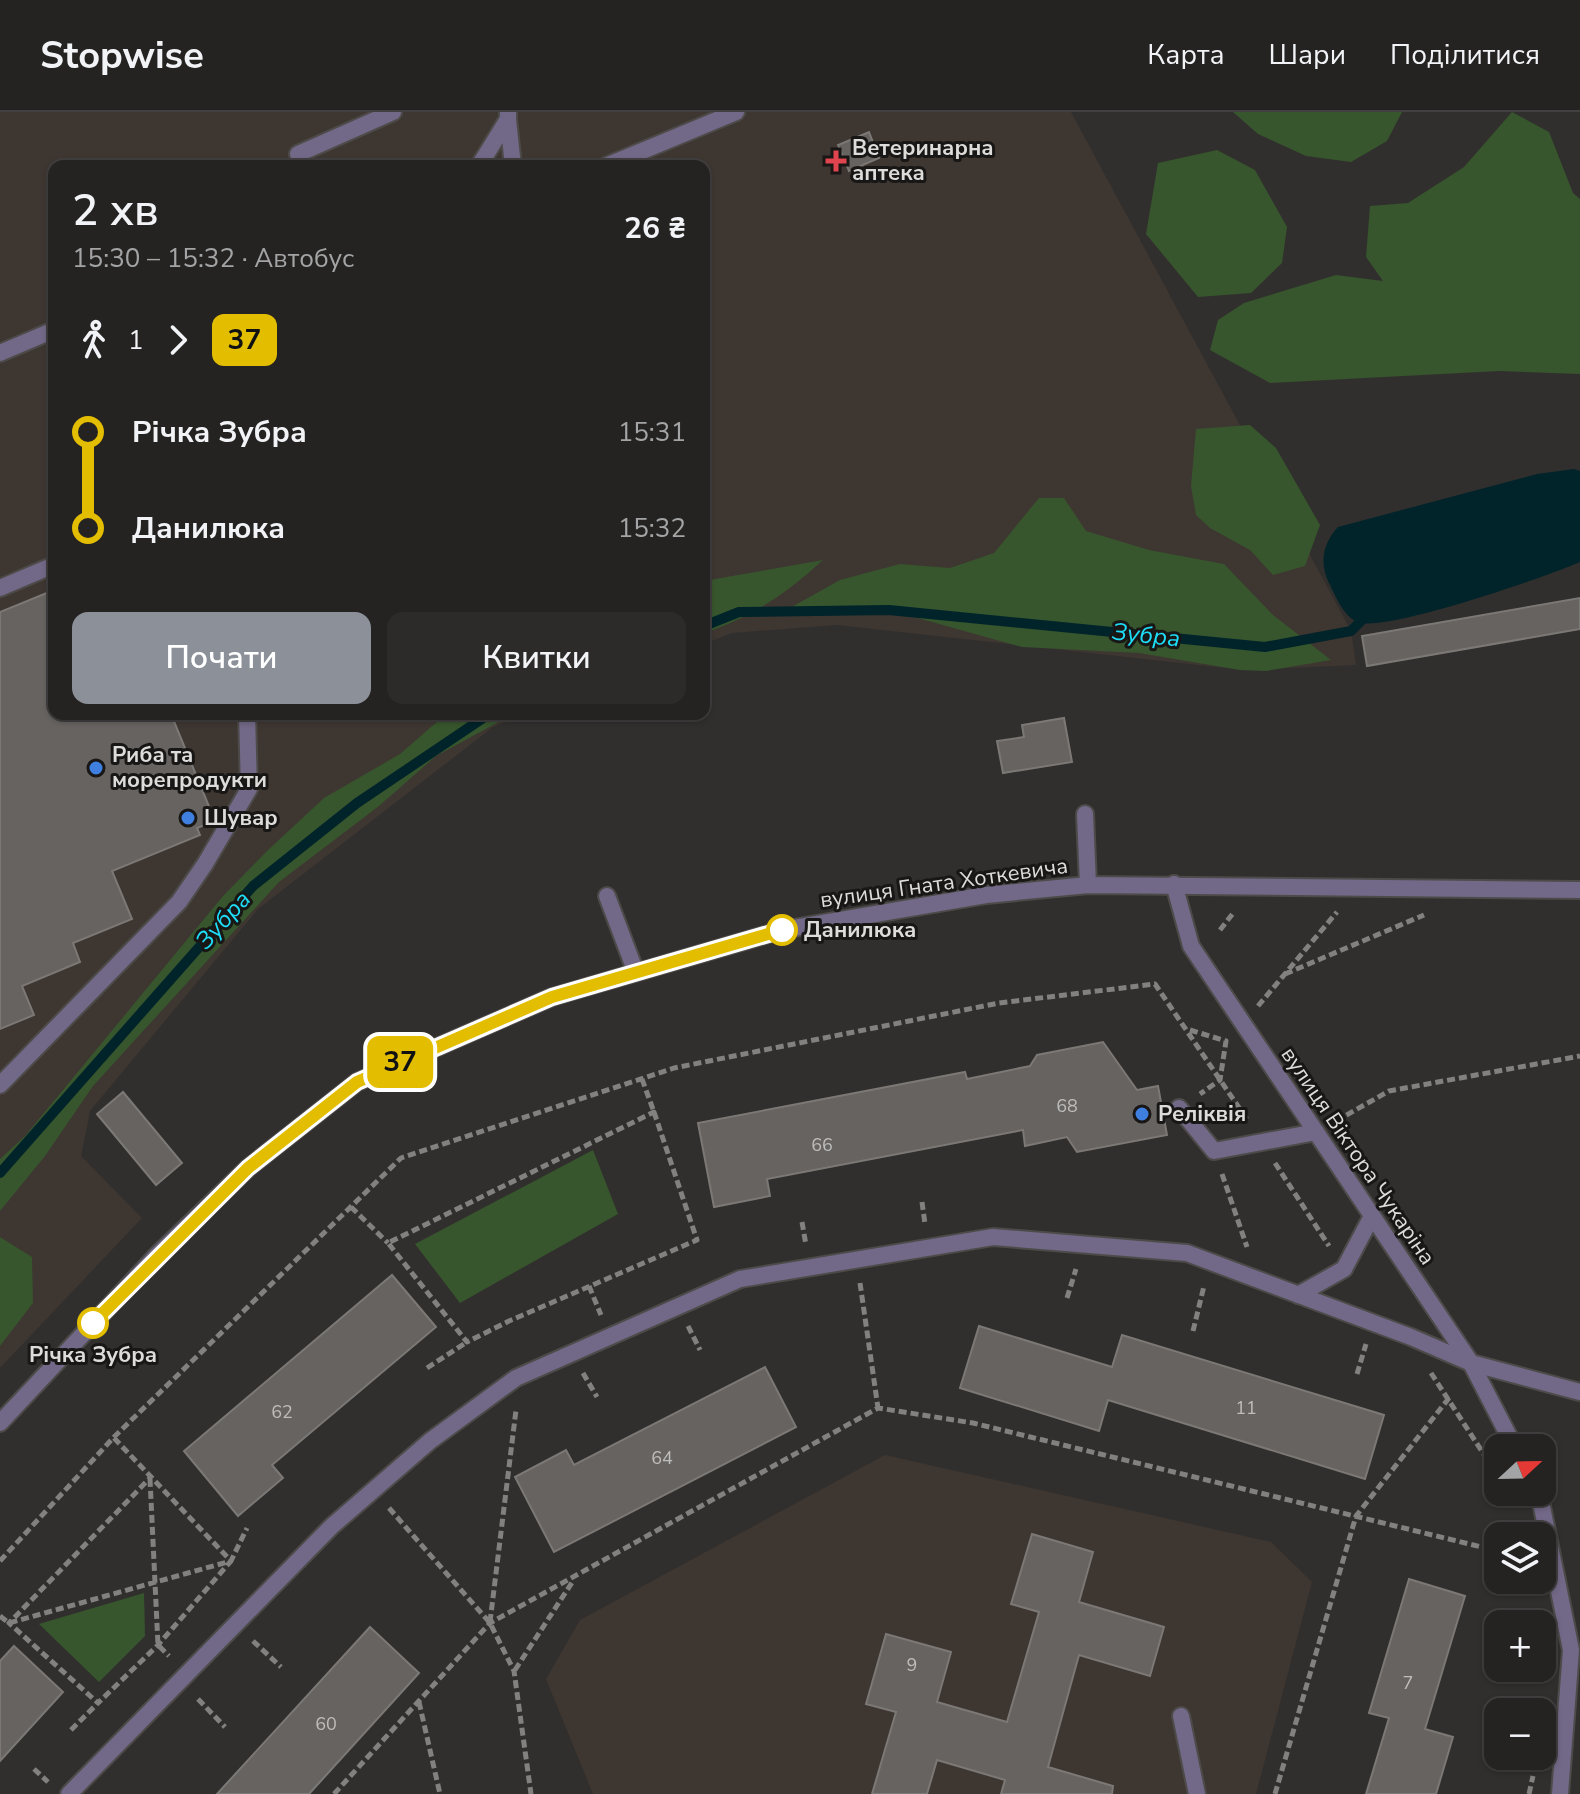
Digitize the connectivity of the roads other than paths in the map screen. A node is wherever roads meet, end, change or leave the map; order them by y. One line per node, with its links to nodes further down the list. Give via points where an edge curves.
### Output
1 (393, 112): 4 (street)
2 (736, 112): 7 (street)
3 (508, 116): 5 (street); 6 (street)
4 (298, 154)
5 (482, 160)
6 (512, 160)
7 (620, 160)
8 (48, 333): 9 (street)
9 (0, 353)
10 (48, 568): 11 (street)
11 (0, 588)
12 (247, 720): 19 (street, via 249,789 205,864 179,902)
13 (1085, 814): 15 (street)
14 (1174, 884): 15 (street, вулиця Гната Хоткевича); 16 (street, вулиця Гната Хоткевича); 21 (street, вулиця Віктора Чукаріна, via 1191,946)
15 (1088, 885): 18 (street, вулиця Гната Хоткевича, via 986,895 806,925)
16 (1580, 890)
17 (607, 896): 18 (street)
18 (635, 970): 26 (street, вулиця Гната Хоткевича, via 538,1002 357,1082 248,1168)
19 (0, 1085)
20 (1179, 1108): 21 (street, via 1214,1151)
21 (1316, 1132): 22 (street, вулиця Віктора Чукаріна)
22 (1372, 1216): 23 (street, via 1344,1269); 24 (street, вулиця Віктора Чукаріна)
23 (1298, 1295): 24 (street); 30 (street, via 1187,1253 993,1237 740,1279 516,1378 430,1441 332,1526)
24 (1471, 1363): 25 (street); 27 (street, вулиця Віктора Чукаріна)
25 (1580, 1392)
26 (0, 1423)
27 (1508, 1434)
28 (1542, 1506): 32 (street, via 1571,1650)
29 (1181, 1716): 31 (street)
30 (69, 1794)
31 (1197, 1794)
32 (1560, 1794)

